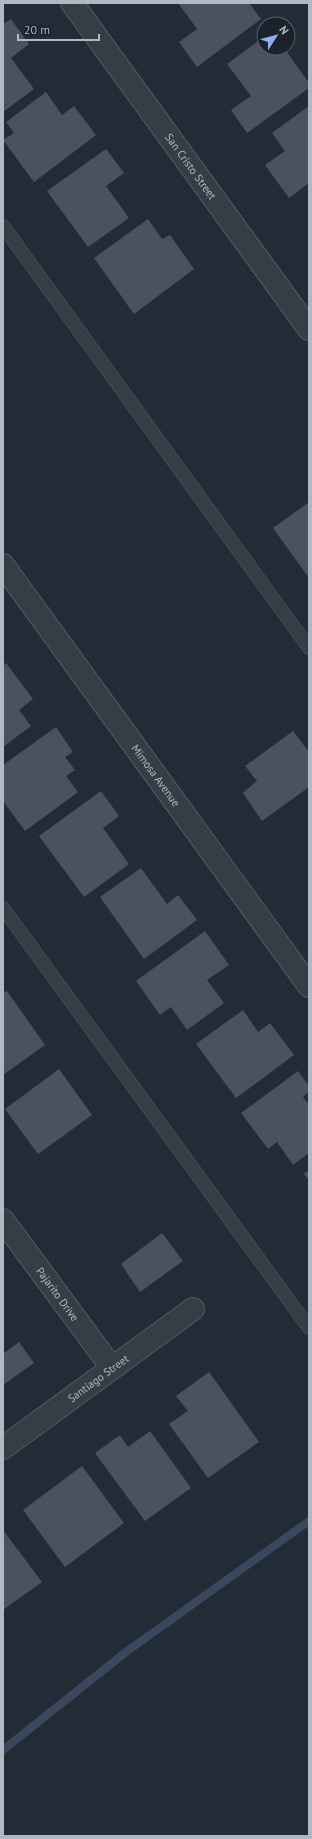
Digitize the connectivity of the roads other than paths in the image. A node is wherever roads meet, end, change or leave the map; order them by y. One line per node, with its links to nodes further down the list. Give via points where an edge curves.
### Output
1 (72, 3): 3 (street, San Cristo Street)
2 (3, 226): 5 (lane)
3 (309, 329)
4 (3, 565): 7 (street, Mimosa Avenue)
5 (309, 648)
6 (3, 908): 10 (lane)
7 (309, 986)
8 (3, 1220): 11 (street, Pajarito Drive)
9 (193, 1309): 11 (street, Santiago Street)
10 (309, 1328)
11 (112, 1368): 12 (street, Santiago Street)
12 (3, 1448)

